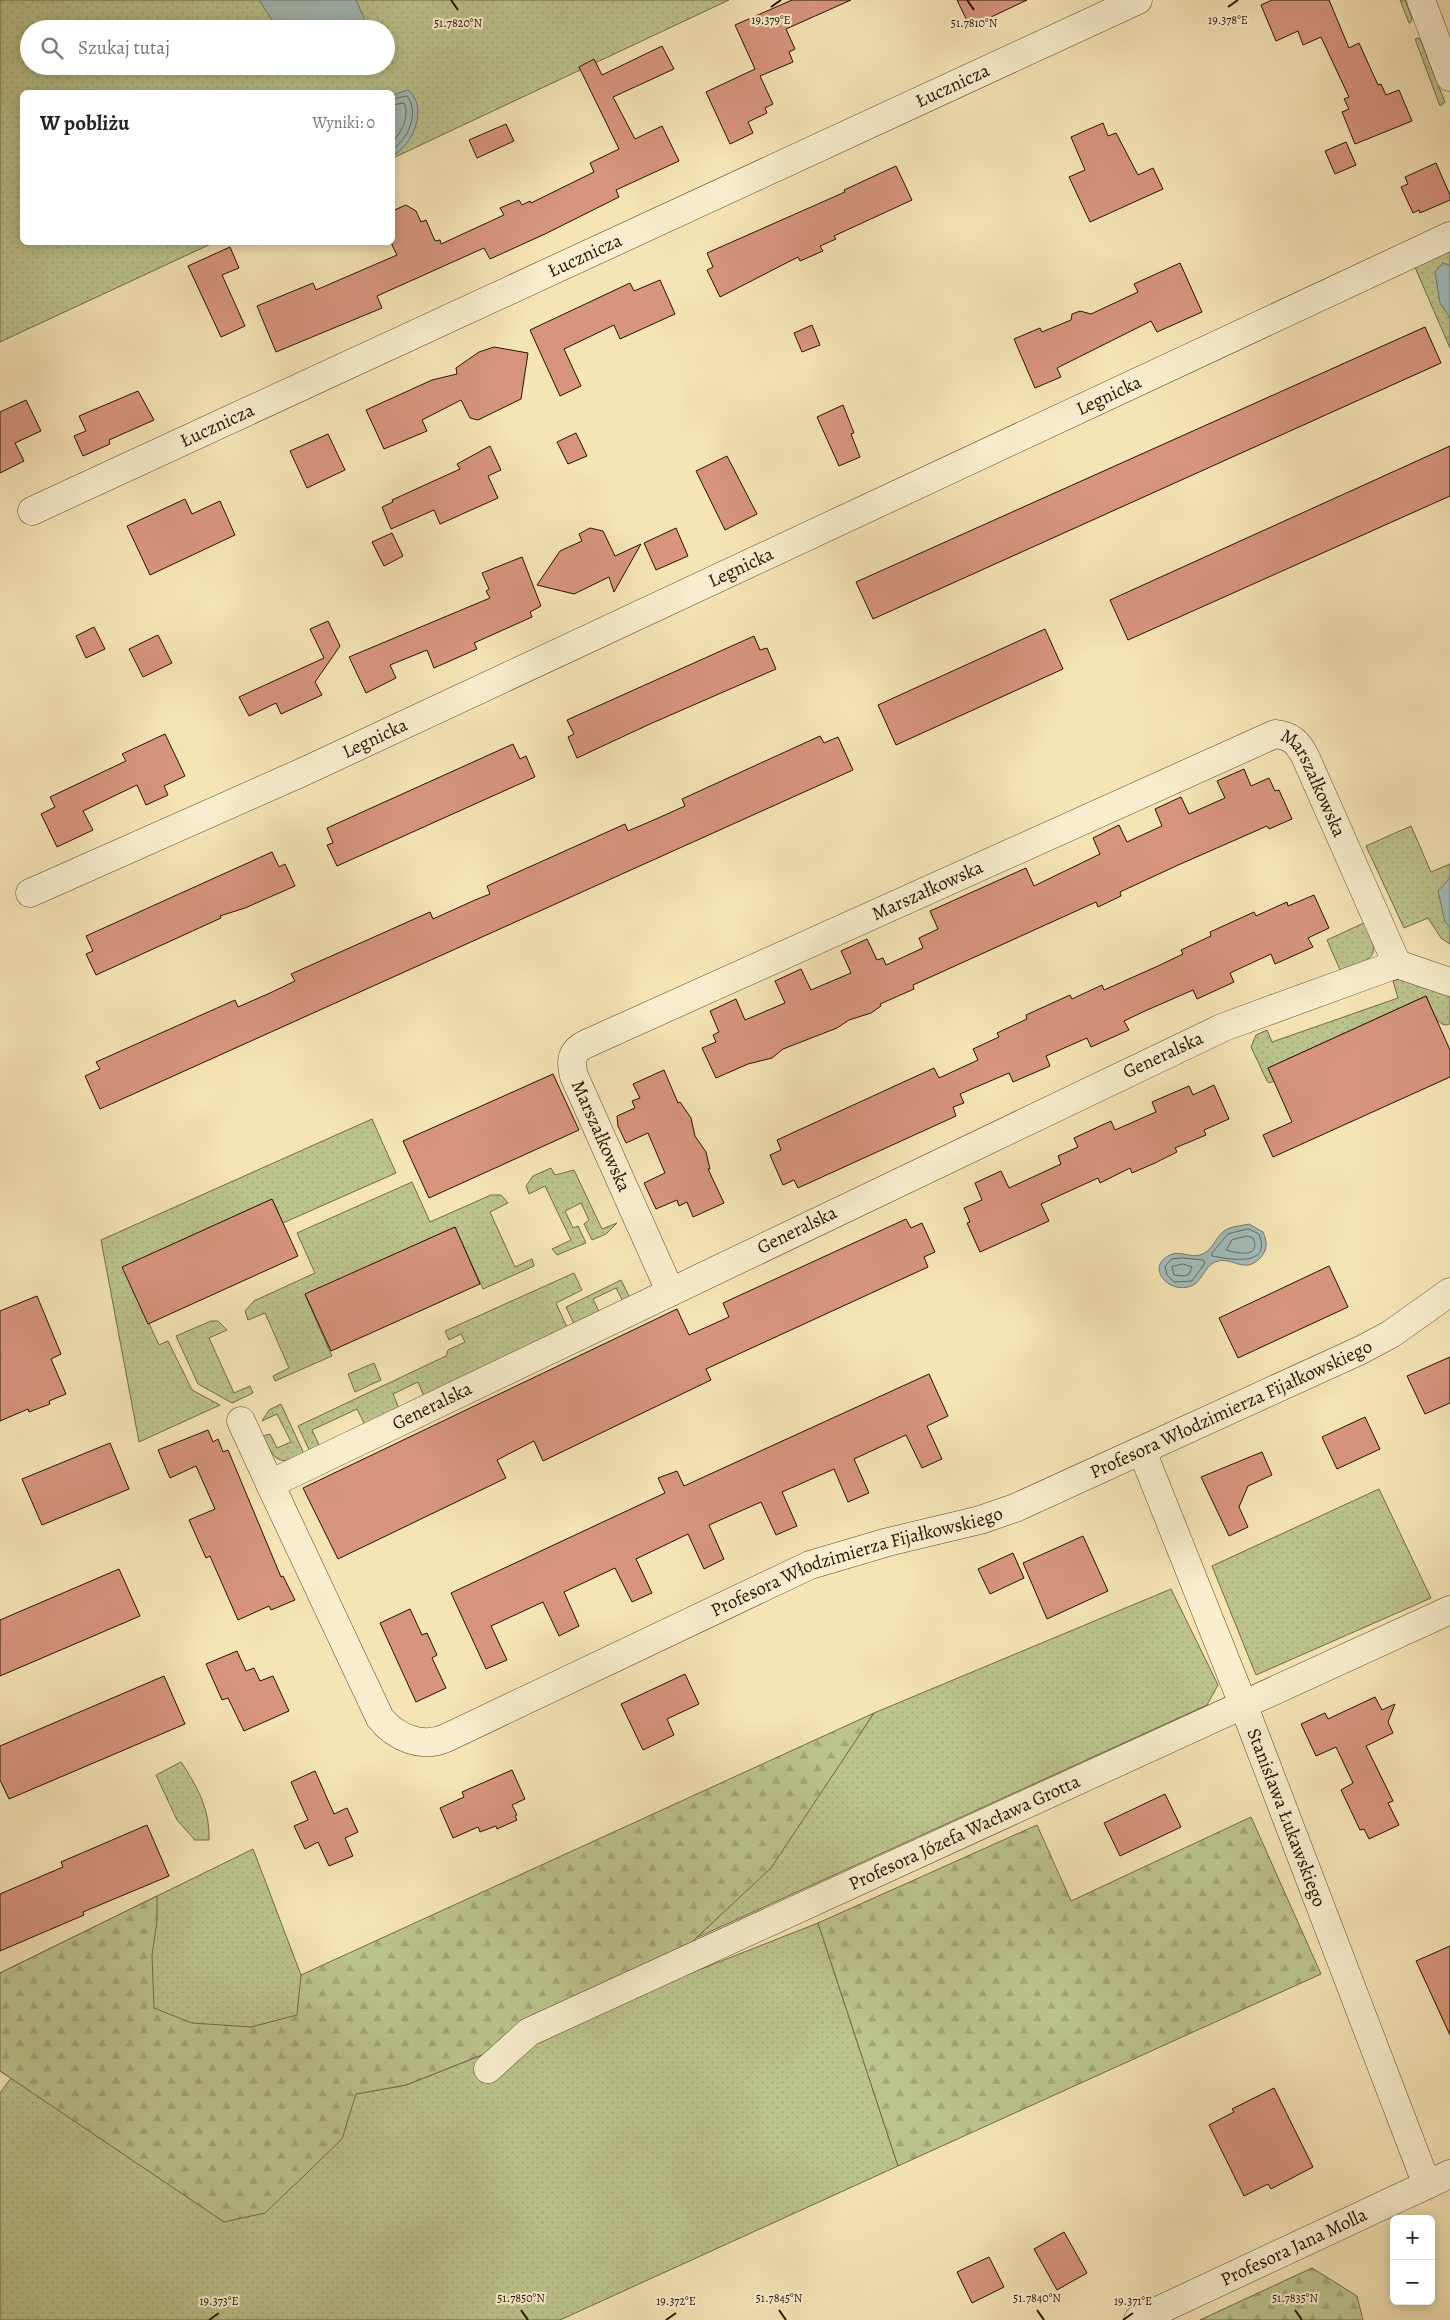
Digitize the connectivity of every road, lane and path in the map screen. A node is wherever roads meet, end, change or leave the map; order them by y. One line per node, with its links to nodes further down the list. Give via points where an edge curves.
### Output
1 (1138, 0): 5 (street, Łucznicza)
2 (1421, 0): 3 (street)
3 (1450, 78)
4 (1450, 236): 6 (street, Legnicka, via 305,771)
5 (32, 511)
6 (30, 893)
7 (1398, 964): 8 (street); 9 (street, Generalska, via 1216,1030); 9 (street, Marszałkowska, via 1298,742 1286,735 1275,734 922,891 576,1050 571,1057 574,1076)
8 (1450, 982)
9 (670, 1291): 13 (street, Generalska)
10 (1450, 1292): 12 (street, Profesora Włodzimierza Fijałkowskiego, via 1379,1342)
11 (241, 1421): 13 (street)
12 (1142, 1451): 13 (street, Profesora Włodzimierza Fijałkowskiego, via 1015,1508 810,1565 431,1743 400,1735 380,1718); 15 (street, Stanisława Łukawskiego)
13 (270, 1484)
14 (1450, 1610): 15 (street, Profesora Józefa Wacława Grotta)
15 (1243, 1704): 16 (street, Profesora Józefa Wacława Grotta, via 529,2032); 17 (street, Stanisława Łukawskiego)
16 (488, 2069)
17 (1438, 2180): 18 (street, Profesora Jana Molla)
18 (1138, 2320)

